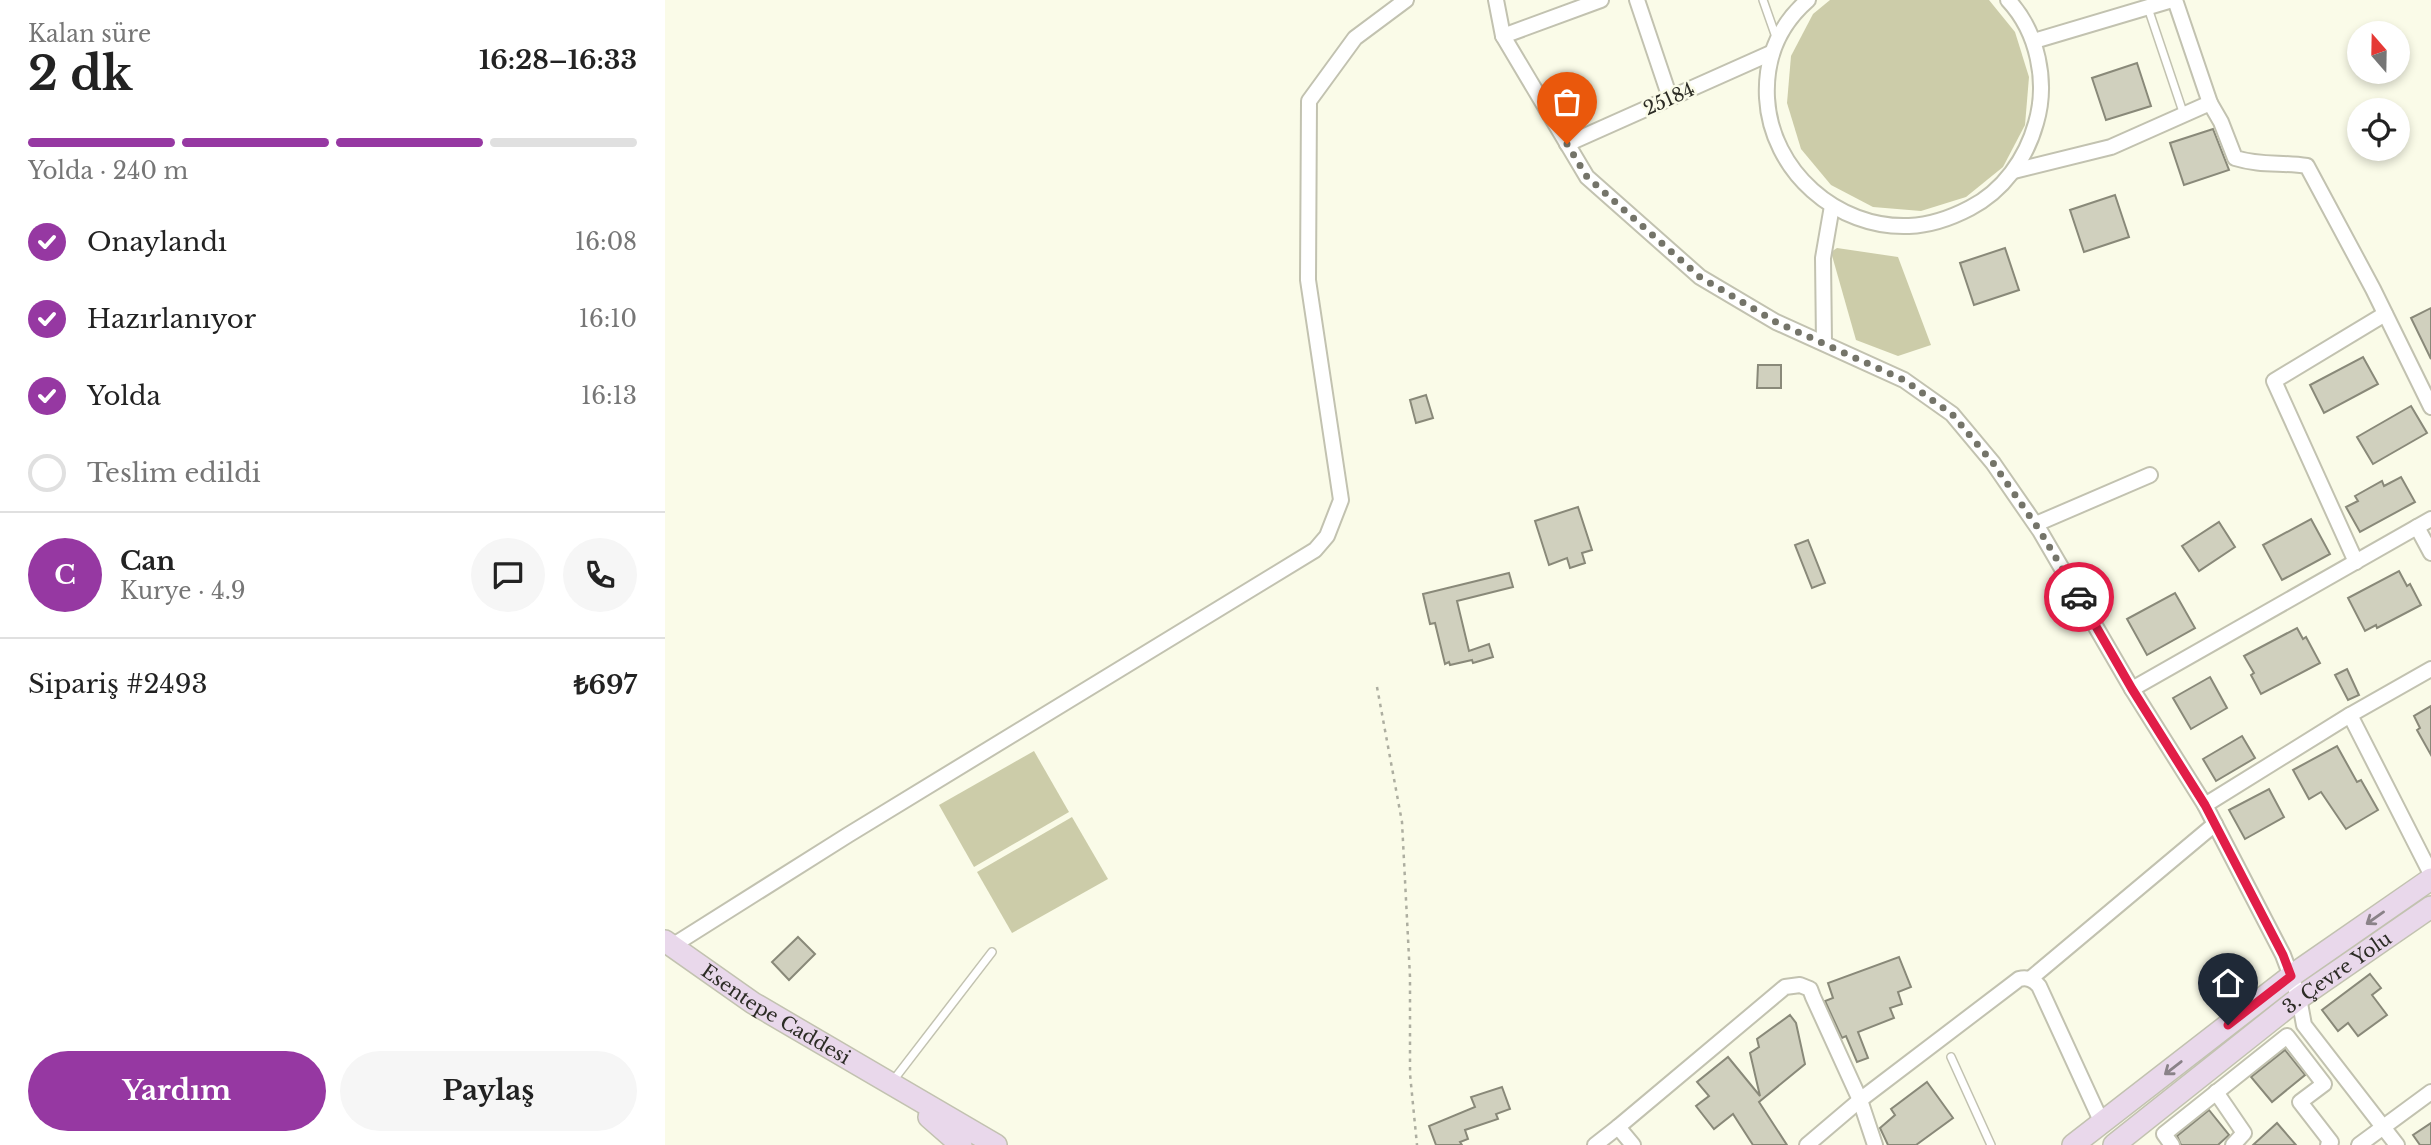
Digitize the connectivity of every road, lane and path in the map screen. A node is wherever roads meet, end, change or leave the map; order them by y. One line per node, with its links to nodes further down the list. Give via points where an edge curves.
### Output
1 (1406, 0): 37 (street, via 1355,38 1309,101 1308,280 1341,500 1327,536 1315,550)
2 (1496, 0): 10 (street)
3 (1601, 0): 10 (street)
4 (1637, 0): 14 (street)
5 (1763, 0): 11 (lane)
6 (1808, 0): 11 (street)
7 (2008, 0): 12 (street)
8 (2173, 0): 9 (street); 15 (street)
9 (2148, 8): 12 (street); 16 (lane)
10 (1503, 36): 17 (street)
11 (1776, 38): 13 (street)
12 (2034, 41): 18 (street, via 2041,75 2040,109 2031,142)
13 (1771, 53): 14 (street, 25184); 19 (street, via 1767,102 1776,140 1796,174)
14 (1670, 98): 17 (street, 25184)
15 (2210, 103): 16 (street); 20 (street, via 2235,158 2256,164 2307,166)
16 (2184, 115): 18 (street, via 2111,147)
17 (1567, 144): 21 (street, via 1587,177 1700,277 1776,322)
18 (2014, 172): 19 (street, via 1985,200 1949,219 1923,224 1870,222)
19 (1832, 206): 21 (street, via 1823,258)
20 (2385, 314): 22 (street); 28 (street, via 2274,381)
21 (1824, 343): 25 (street, via 1904,380 1952,414)
22 (2431, 407)
23 (2150, 475): 25 (street)
24 (2431, 519): 26 (street)
25 (2036, 524): 31 (street)
26 (2417, 527): 27 (street); 28 (street)
27 (2431, 553)
28 (2356, 562): 31 (street)
29 (2431, 669): 32 (street)
30 (1377, 687): 52 (path, via 1402,822 1410,1074)
31 (2132, 689): 33 (street)
32 (2350, 715): 33 (street); 35 (street)
33 (2205, 805): 34 (street)
34 (2215, 824): 39 (street); 40 (street)
35 (2431, 876): 39 (main road, 3. Çevre Yolu, one-way to 39)
36 (2431, 907): 41 (main road, 3. Çevre Yolu)
37 (669, 944): 43 (main road, Esentepe Caddesi, via 753,1003)
38 (992, 952): 43 (lane)
39 (2291, 976): 41 (street); 47 (main road, 3. Çevre Yolu, one-way to 47)
40 (2030, 979): 46 (street, via 2018,979); 47 (street, via 2039,986)
41 (2299, 998): 48 (street, via 2304,1025); 59 (main road, 3. Çevre Yolu)
42 (1951, 1058): 57 (lane)
43 (891, 1083): 50 (main road, Esentepe Caddesi); 51 (main road, Esentepe Caddesi)
44 (2431, 1092): 48 (street)
45 (2216, 1093): 60 (street, via 2164,1134); 61 (street, via 2244,1133); 62 (street, via 2287,1036 2324,1084 2300,1102 2331,1142)
46 (1860, 1100): 49 (street, via 1810,989 1793,985); 55 (street); 56 (street)
47 (2102, 1123): 58 (main road, 3. Çevre Yolu)
48 (2383, 1126): 63 (street); 64 (street)
49 (1618, 1127): 53 (street); 54 (street)
50 (961, 1145)
51 (996, 1145)
52 (1417, 1145)
53 (1595, 1145)
54 (1633, 1145)
55 (1807, 1145)
56 (1875, 1145)
57 (1991, 1145)
58 (2073, 1145)
59 (2114, 1145)
60 (2172, 1145)
61 (2233, 1145)
62 (2328, 1145)
63 (2359, 1145)
64 (2397, 1145)

